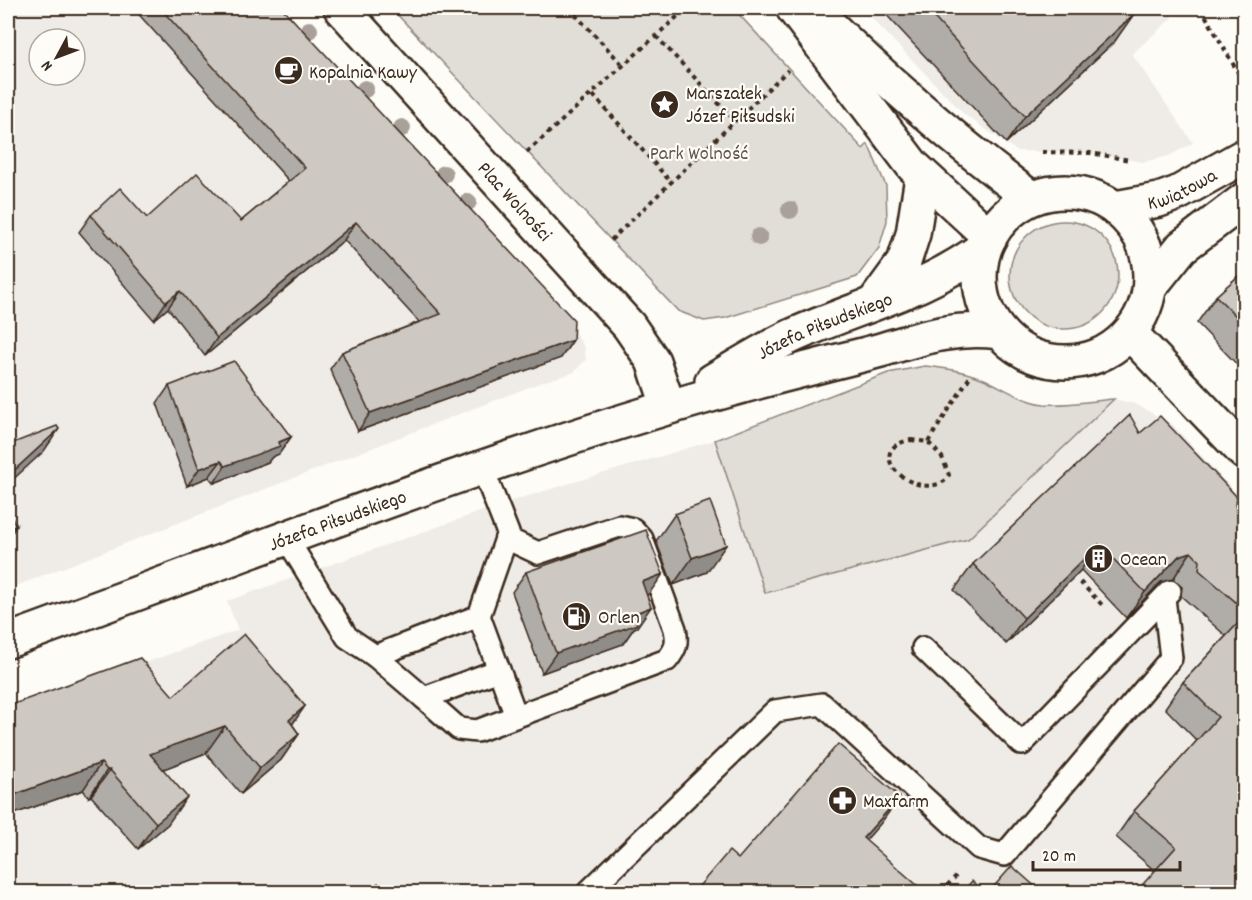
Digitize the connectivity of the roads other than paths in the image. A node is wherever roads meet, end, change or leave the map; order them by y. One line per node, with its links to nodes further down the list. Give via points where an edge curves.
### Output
1 (341, 8): 14 (street, Plac Wolności, via 629,326 653,361)
2 (793, 8): 5 (street)
3 (811, 8): 6 (street, via 974,155)
4 (1245, 156): 8 (street, Kwiatowa, via 1178,193)
5 (922, 177): 9 (street); 11 (street, via 913,234 904,262)
6 (1031, 198): 8 (street, via 1075,192); 9 (street, via 1012,209)
7 (1245, 200): 10 (street, Kwiatowa, via 1182,247)
8 (1115, 208): 10 (street, via 1127,218 1144,244)
9 (986, 242): 11 (street, Józefa Piłsudskiego, via 957,268 927,284); 12 (street, via 979,277 981,296 987,315)
10 (1150, 287): 13 (street, via 1142,315)
11 (874, 303): 14 (street, Józefa Piłsudskiego, via 790,337)
12 (999, 332): 13 (street, via 1020,350 1046,362 1075,363 1102,355); 14 (street, Józefa Piłsudskiego, via 959,330 920,337)
13 (1130, 333): 15 (street)
14 (668, 405): 16 (street, Józefa Piłsudskiego)
15 (1245, 452)
16 (482, 468): 17 (lane, via 508,533); 18 (street, Józefa Piłsudskiego)
17 (506, 538): 19 (lane); 25 (lane, via 538,553 619,526 633,529 642,539 678,643 667,660)
18 (287, 540): 20 (street, Józefa Piłsudskiego); 22 (lane, via 346,637)
19 (479, 616): 22 (lane); 23 (lane)
20 (8, 641)
21 (923, 648): 26 (lane, via 1022,744 1168,593 1171,658 1004,855 979,848 822,704 775,711)
22 (375, 656): 24 (lane)
23 (499, 670): 24 (lane); 25 (lane)
24 (424, 698): 25 (lane, via 466,732)
25 (516, 716)
26 (588, 892)

